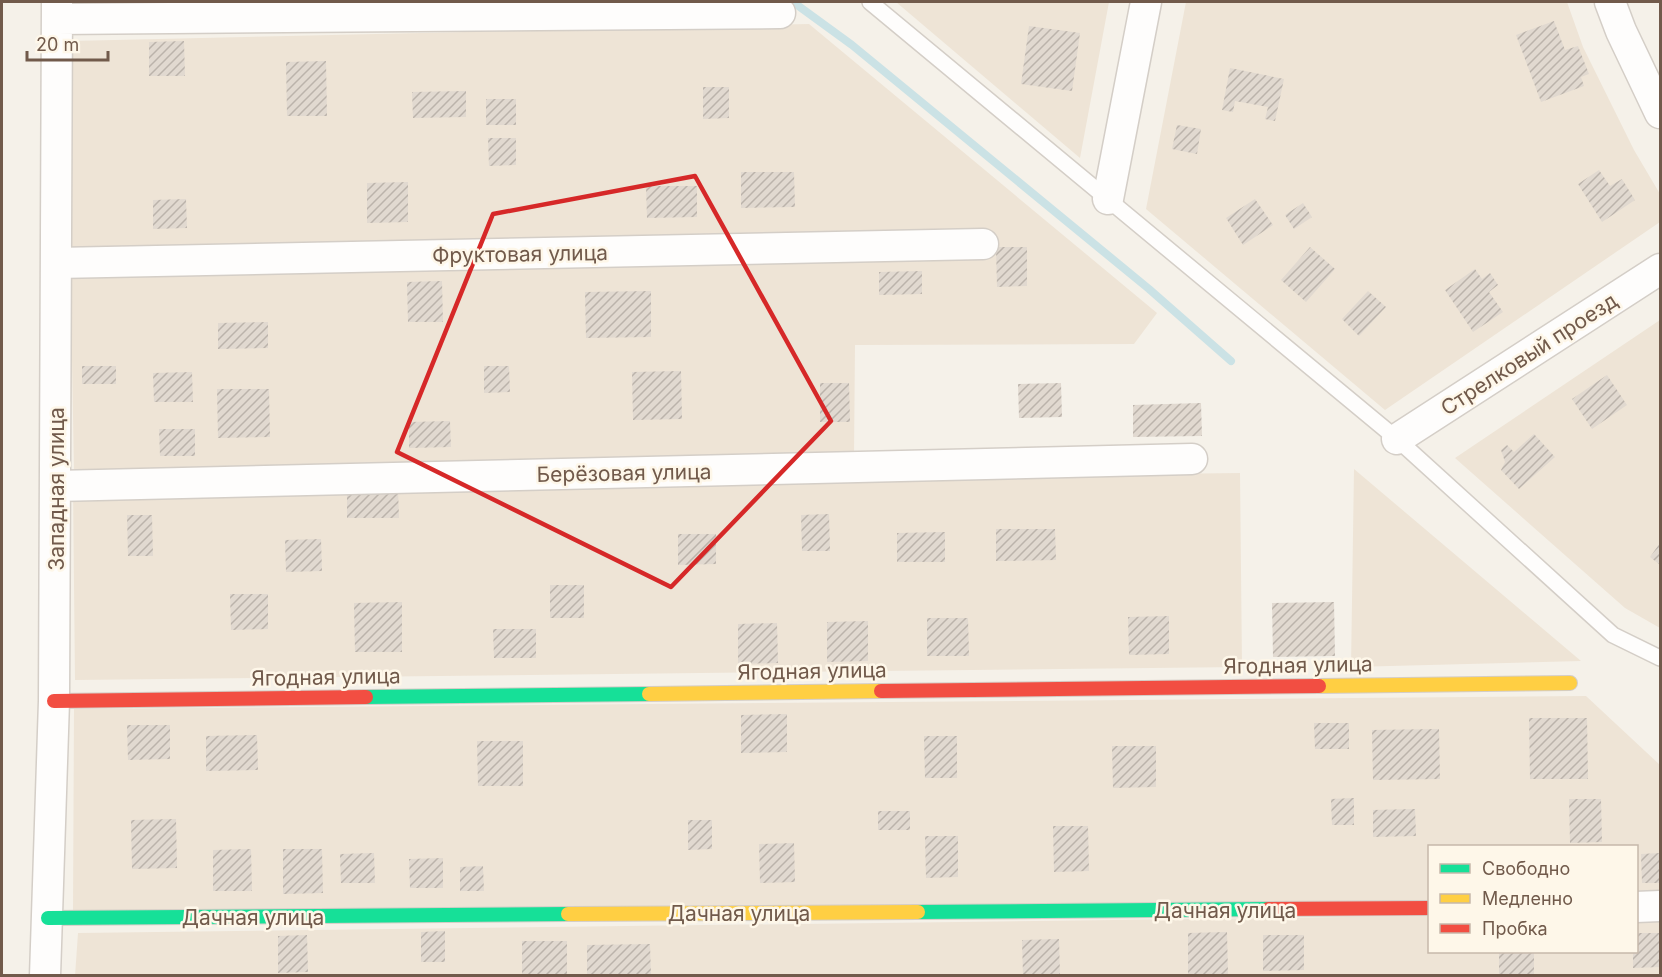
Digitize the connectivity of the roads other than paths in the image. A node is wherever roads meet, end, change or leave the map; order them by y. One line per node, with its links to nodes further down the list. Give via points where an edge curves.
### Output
1 (870, 2): 7 (lane)
2 (1146, 2): 7 (street)
3 (1610, 2): 6 (street)
4 (57, 10): 5 (street); 9 (street, Западная улица)
5 (780, 13)
6 (1660, 113)
7 (1108, 199): 11 (lane)
8 (983, 244): 9 (street, Фруктовая улица)
9 (57, 263): 13 (street, Западная улица)
10 (1660, 269): 11 (street, Стрелковый проезд)
11 (1397, 439): 14 (lane, via 1613,635)
12 (1192, 459): 13 (street, Берёзовая улица)
13 (56, 486): 16 (street, Западная улица)
14 (1660, 658)
15 (1570, 683): 16 (street, Ягодная улица)
16 (54, 701): 20 (street, Западная улица)
17 (1660, 906): 18 (street)
18 (1638, 907)
19 (1428, 908): 20 (street, Дачная улица)
20 (48, 918): 21 (street, Западная улица)
21 (45, 975)

